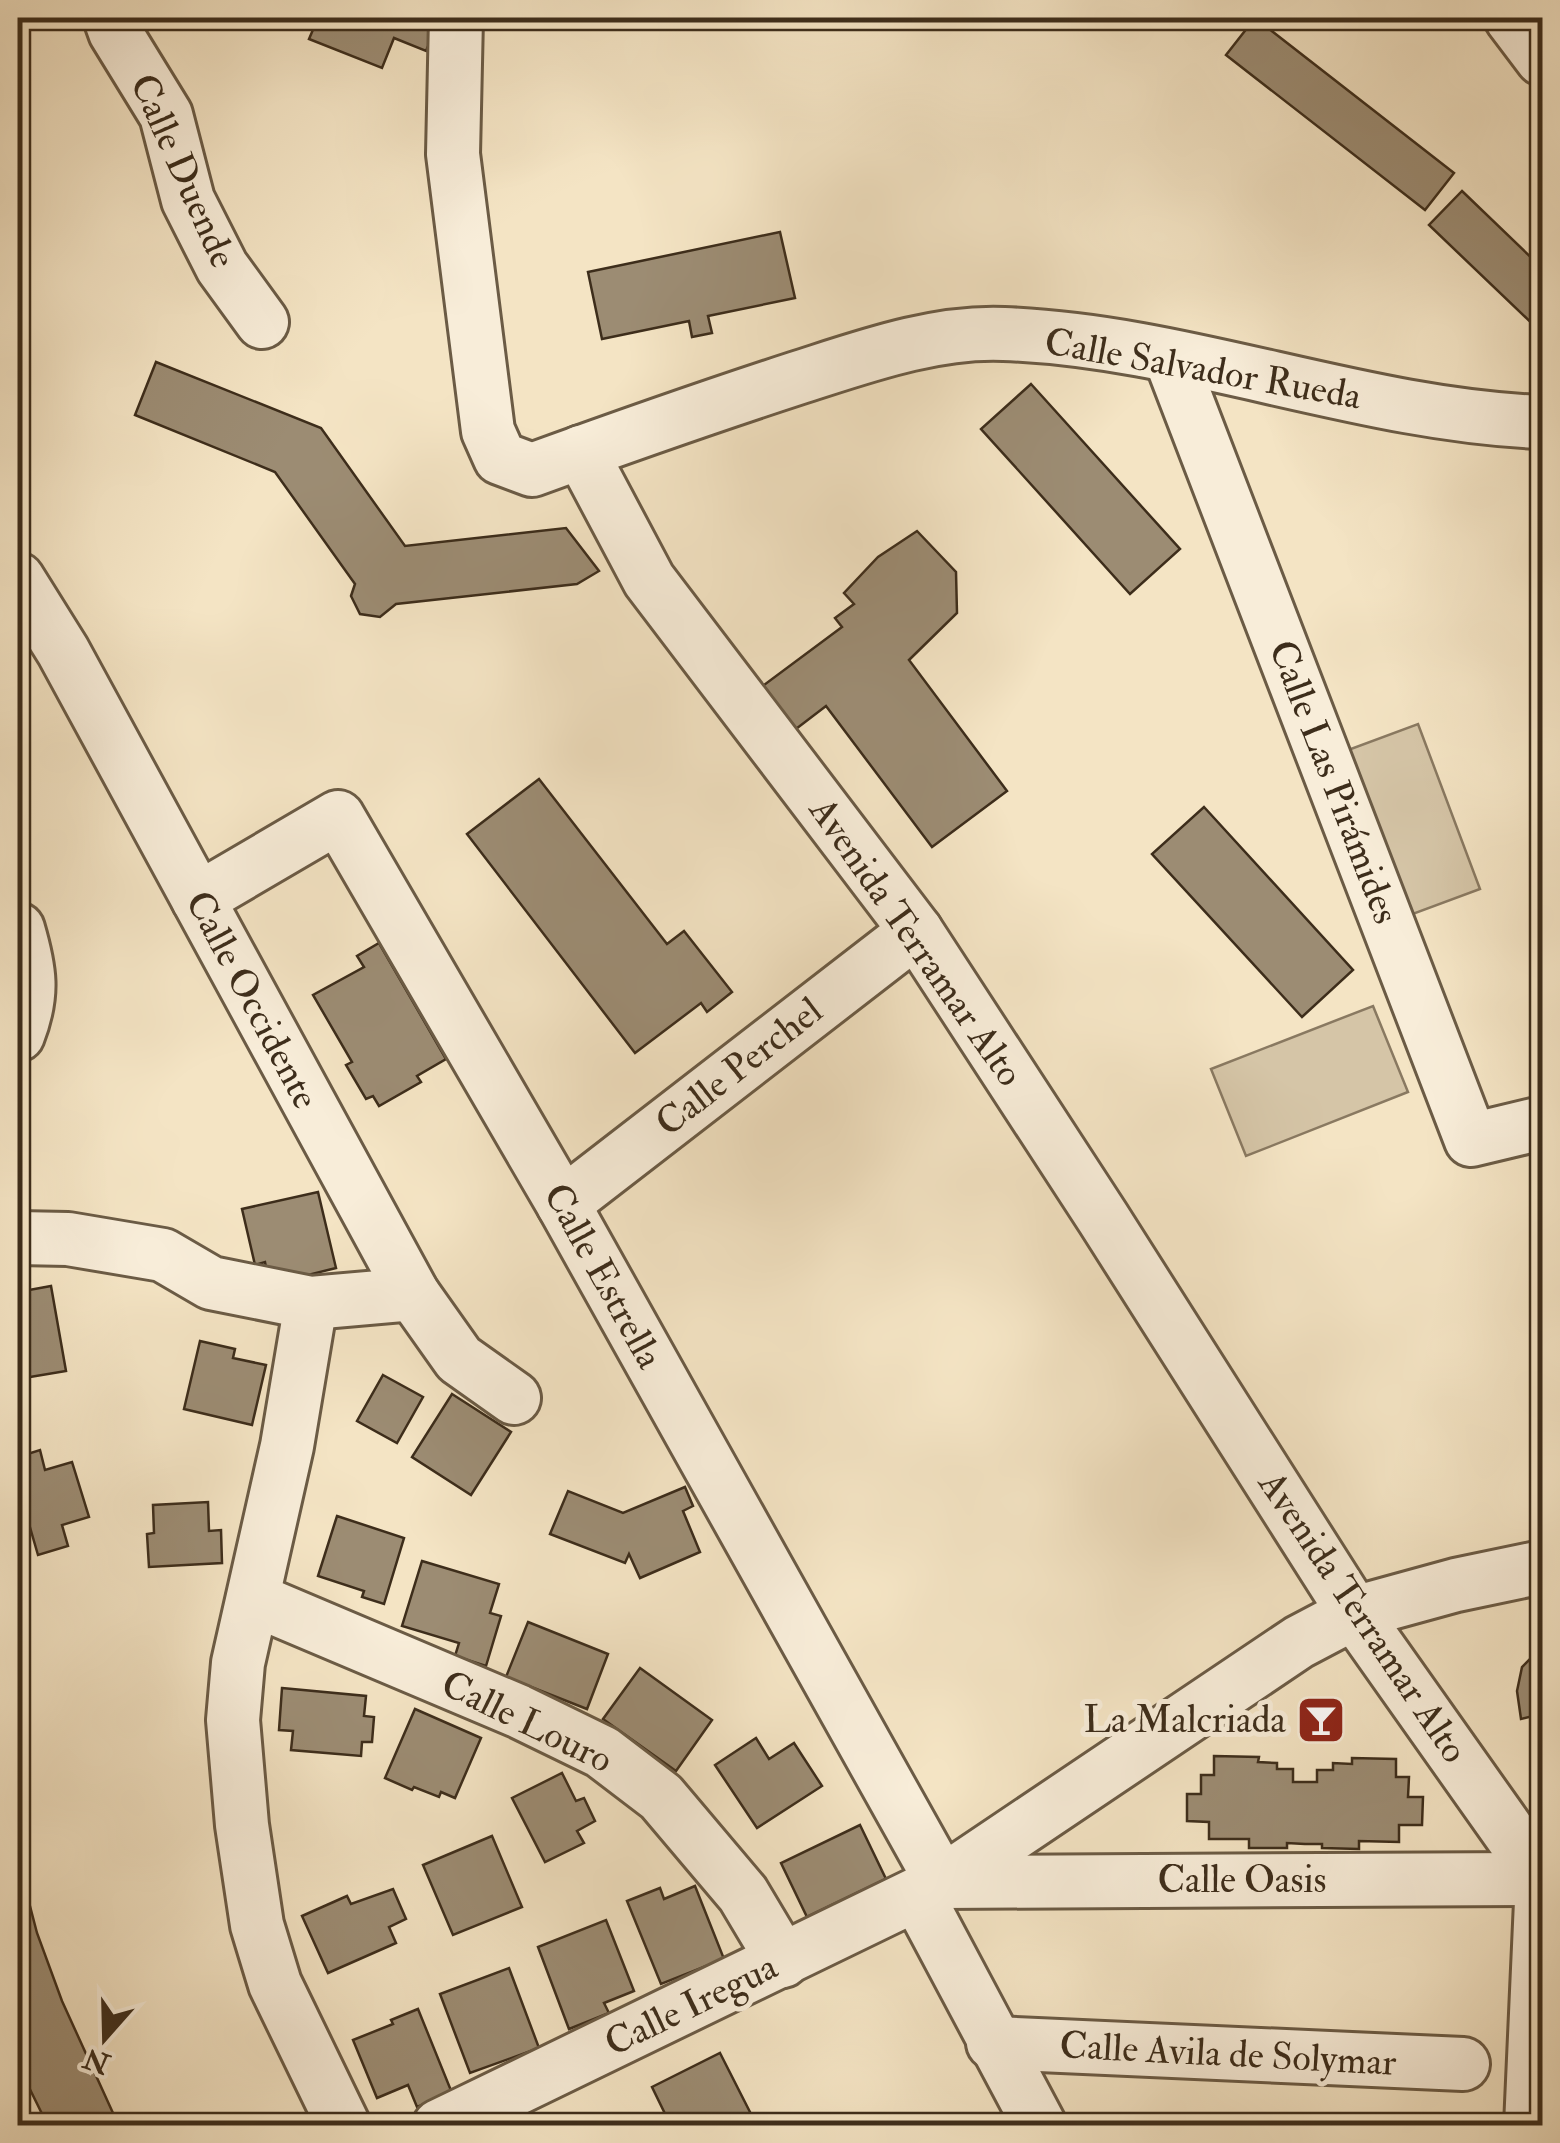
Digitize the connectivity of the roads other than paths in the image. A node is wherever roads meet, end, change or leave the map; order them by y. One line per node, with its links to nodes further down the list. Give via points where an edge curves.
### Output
1 (110, 18): 5 (street, Calle Duende, via 166,115 188,200 222,267)
2 (456, 18): 8 (street, via 452,154 488,431 500,458 532,470)
3 (1512, 18): 4 (street)
4 (1542, 59)
5 (262, 322)
6 (1152, 353): 7 (street, Calle Salvador Rueda, via 1437,413); 8 (street, Calle Salvador Rueda, via 1002,334 933,340 883,350); 14 (street); 15 (street, Calle Las Pirámides, via 1472,1140)
7 (1542, 422)
8 (581, 452): 12 (street, Avenida Terramar Alto, via 649,580)
9 (18, 579): 10 (street, Calle Occidente)
10 (198, 900): 16 (street, Calle Estrella, via 338,817); 18 (street, Calle Occidente)
11 (18, 928): 13 (street, via 29,966 28,1008)
12 (916, 931): 16 (street, Calle Perchel); 23 (street, Avenida Terramar Alto)
13 (18, 1034)
14 (1413, 1078)
15 (1542, 1123)
16 (563, 1204): 25 (street, Calle Estrella)
17 (18, 1238): 19 (street, via 163,1255 211,1283)
18 (413, 1294): 19 (street); 20 (street, Calle Occidente, via 460,1359)
19 (311, 1304): 22 (street)
20 (514, 1398)
21 (1542, 1568): 23 (street, Calle Iregua)
22 (253, 1600): 26 (street, Calle Louro, via 602,1752 661,1797 743,1894); 29 (street, via 232,1720 257,1924 275,1984)
23 (1354, 1613): 24 (street, Avenida Terramar Alto); 25 (street, Calle Iregua, via 1268,1663)
24 (1542, 1879): 25 (street, Calle Oasis); 32 (street)
25 (930, 1889): 26 (street, Calle Iregua); 27 (street, Calle Estrella)
26 (783, 1961): 30 (street, Calle Iregua)
27 (994, 2043): 28 (street, Calle Avila de Solymar); 31 (street, Calle Estrella)
28 (1463, 2064)
29 (344, 2126)
30 (439, 2126)
31 (1040, 2126)
32 (1531, 2126)

